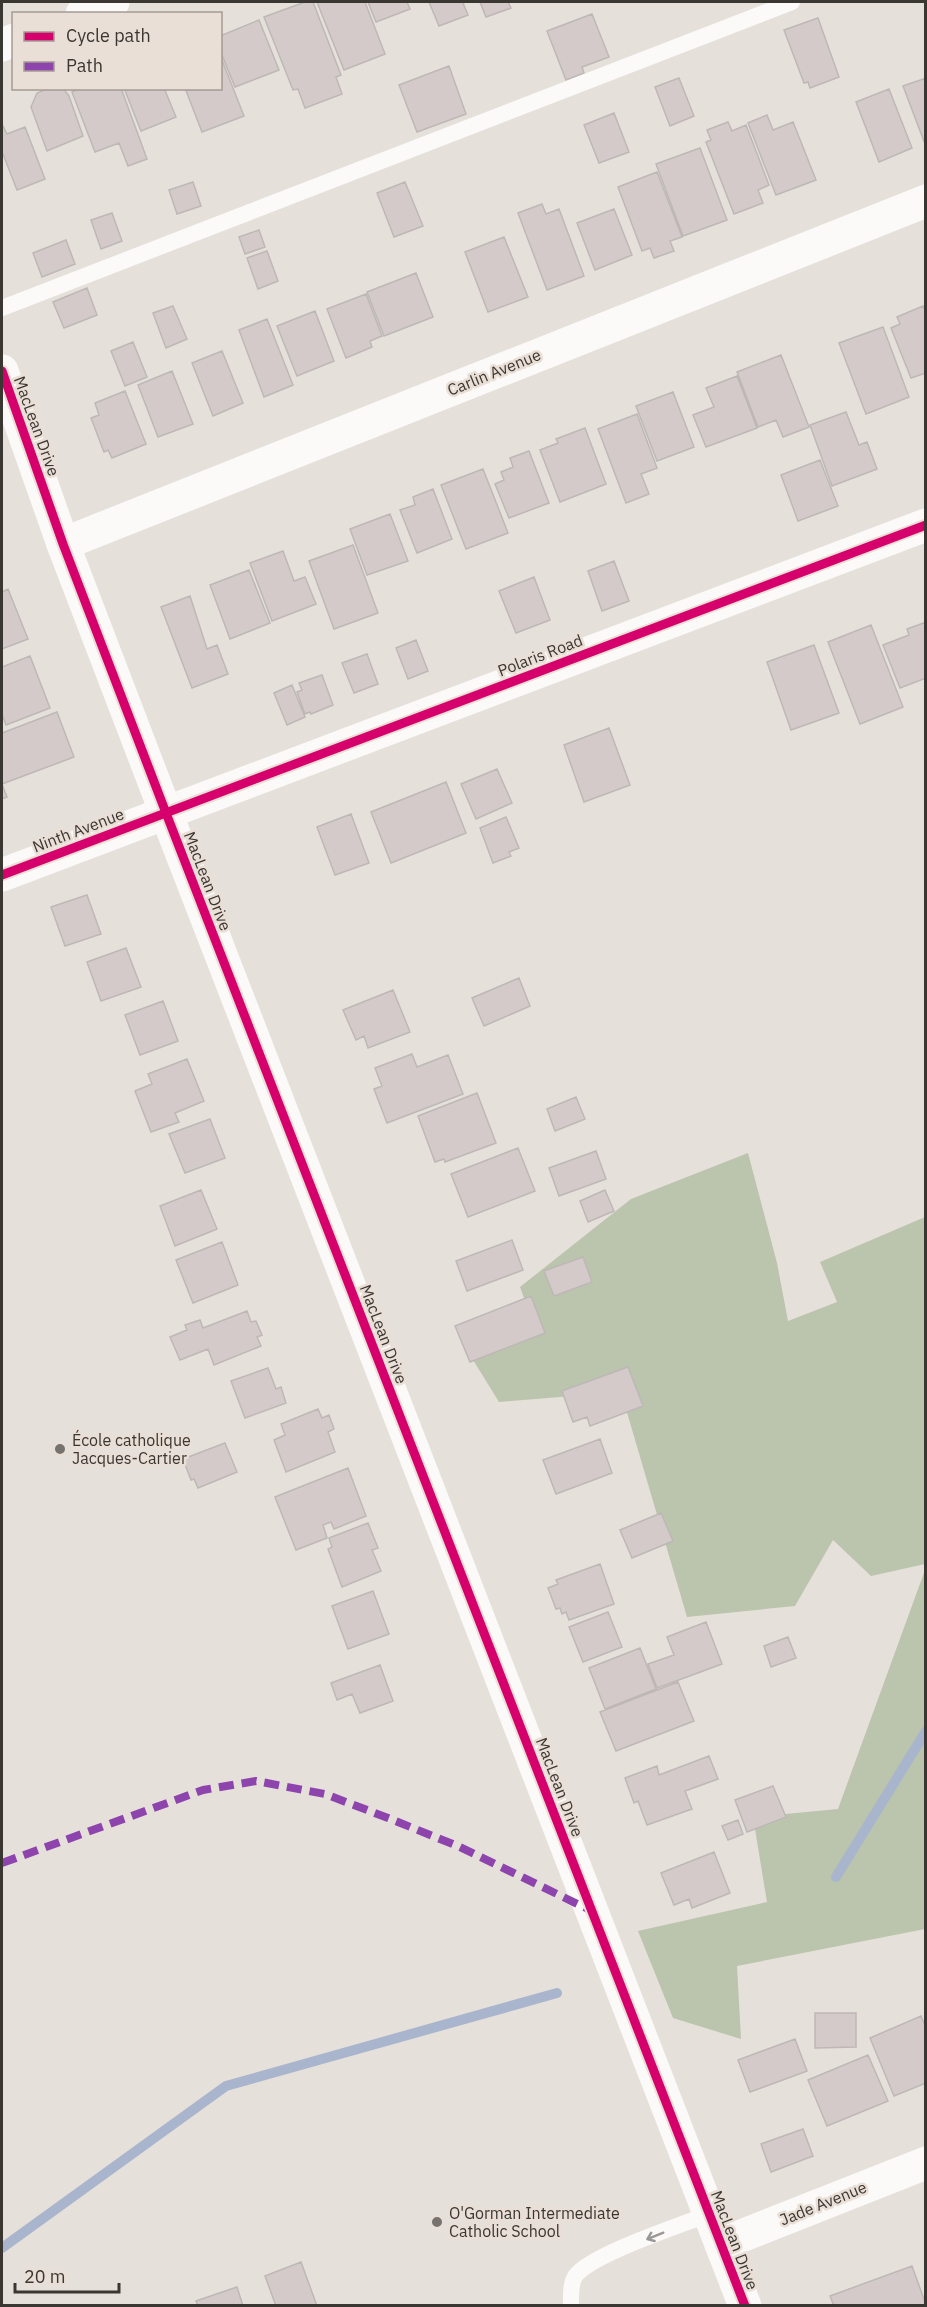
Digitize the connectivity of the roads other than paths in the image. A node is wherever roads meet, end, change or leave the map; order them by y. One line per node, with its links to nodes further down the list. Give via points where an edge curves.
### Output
1 (113, 2): 3 (street)
2 (792, 2): 5 (lane)
3 (87, 12)
4 (926, 201): 8 (street, Carlin Avenue)
5 (2, 308)
6 (2, 371): 8 (street, MacLean Drive)
7 (926, 525): 9 (street, Polaris Road)
8 (63, 544): 9 (street, MacLean Drive)
9 (166, 813): 10 (street, Ninth Avenue); 12 (street, MacLean Drive)
10 (2, 875)
11 (926, 2163): 13 (street, Jade Avenue)
12 (709, 2214): 13 (street, MacLean Drive); 14 (lane, one-way to 14, via 592,2262 575,2275)
13 (721, 2244): 15 (street, MacLean Drive)
14 (571, 2306)
15 (745, 2306)

